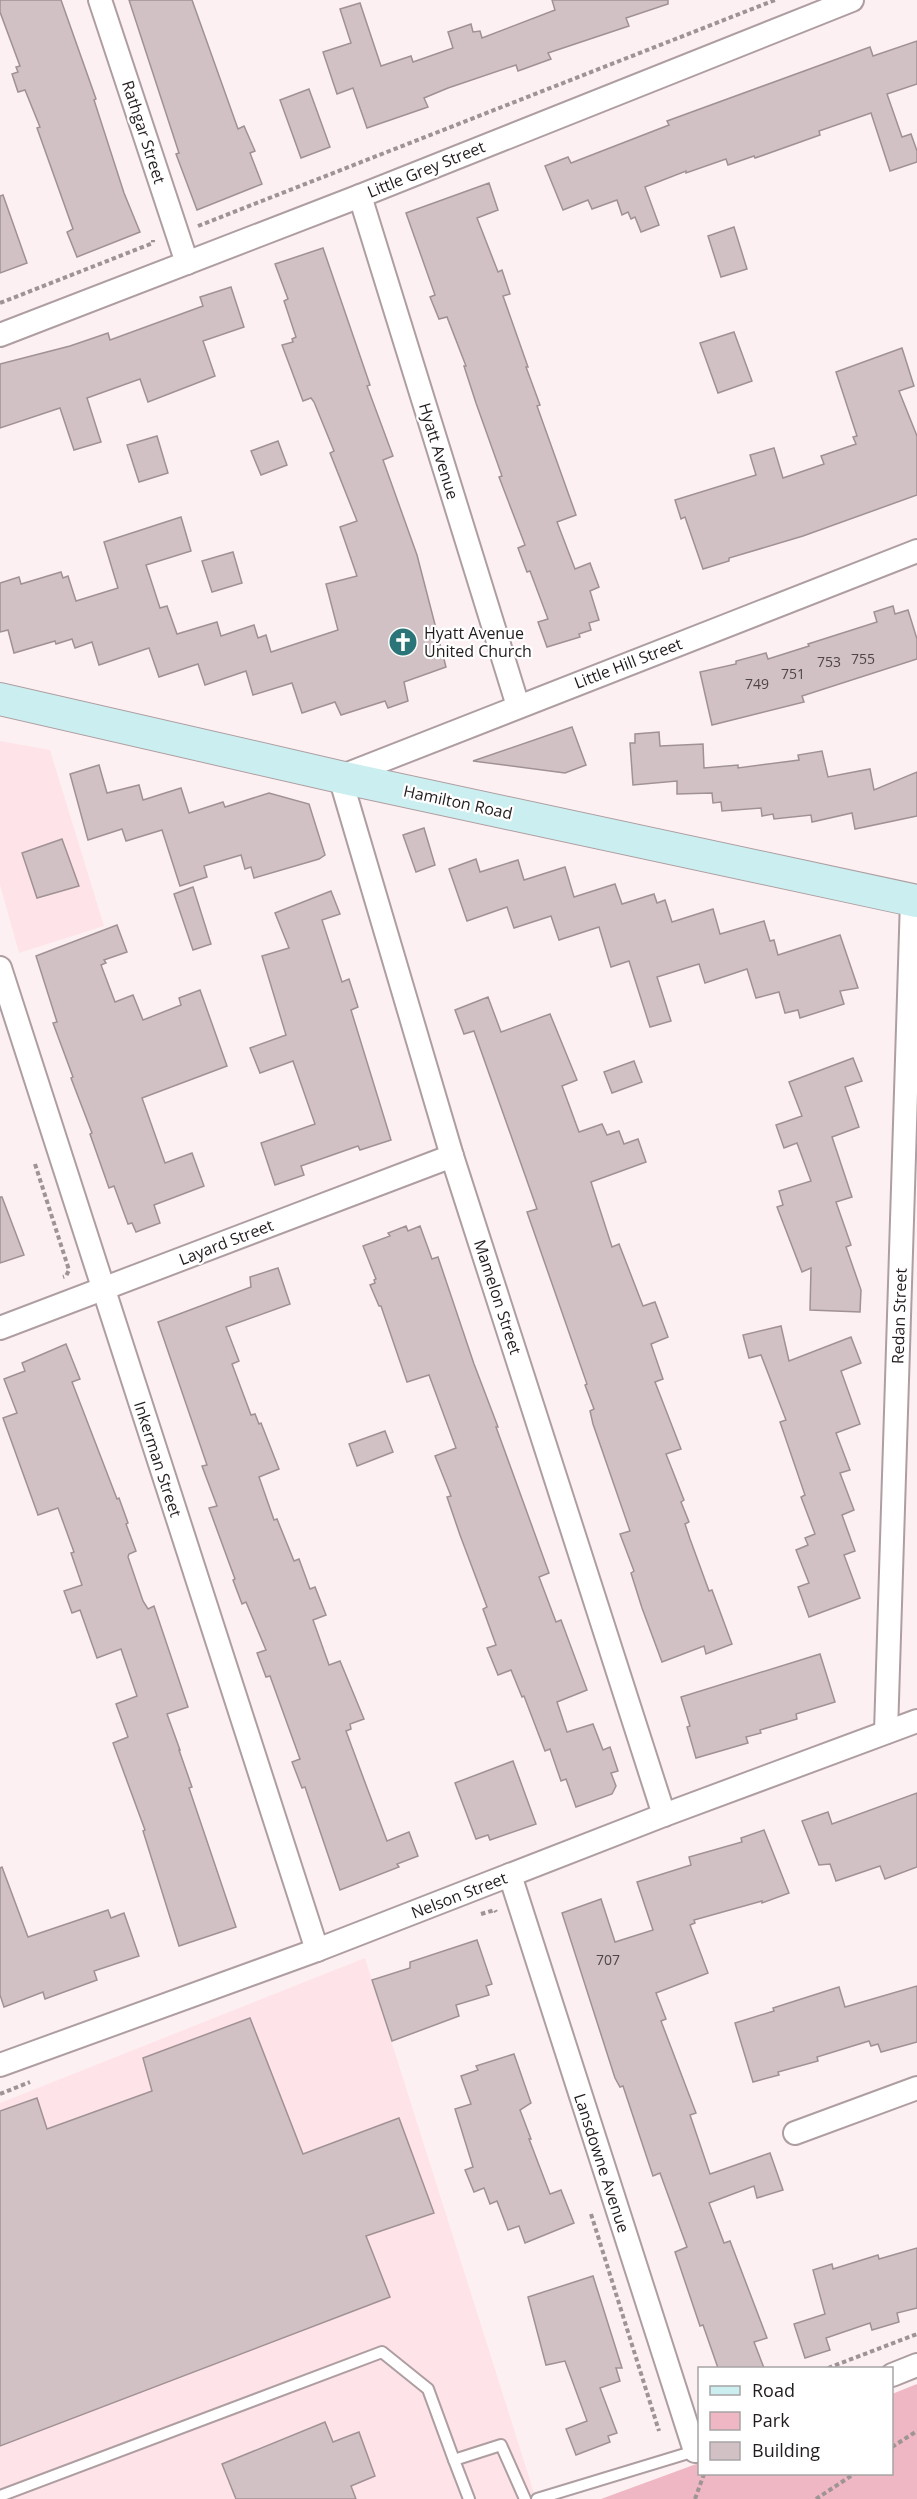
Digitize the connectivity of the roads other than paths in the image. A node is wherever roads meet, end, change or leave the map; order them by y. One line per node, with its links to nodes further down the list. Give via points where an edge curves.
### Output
1 (100, 0): 4 (street, Rathgar Street)
2 (852, 0): 3 (street, Little Grey Street)
3 (360, 196): 4 (street, Little Grey Street); 8 (street, Hyatt Avenue)
4 (187, 263): 5 (street, Little Grey Street)
5 (0, 335)
6 (917, 551): 8 (street, Little Hill Street)
7 (0, 699): 9 (main road, Hamilton Road)
8 (518, 706): 9 (street, Little Hill Street)
9 (340, 777): 10 (main road, Hamilton Road); 13 (street, Mamelon Street)
10 (914, 900): 12 (street, Redan Street)
11 (0, 968): 14 (street, Inkerman Street)
12 (912, 1066): 17 (street, Redan Street)
13 (452, 1156): 14 (street, Layard Street); 18 (street, Mamelon Street)
14 (103, 1288): 15 (street, Layard Street); 20 (street, Inkerman Street)
15 (0, 1328)
16 (917, 1721): 17 (street, Nelson Street)
17 (886, 1732): 18 (street, Nelson Street)
18 (664, 1815): 19 (street, Nelson Street)
19 (510, 1875): 20 (street, Nelson Street); 26 (street, Lansdowne Avenue)
20 (317, 1950): 21 (street, Nelson Street)
21 (0, 2065)
22 (917, 2088): 23 (street)
23 (795, 2133)
24 (917, 2365): 25 (street)
25 (893, 2374)
26 (697, 2450): 31 (lane)
27 (454, 2460): 28 (lane, via 428,2389 382,2352); 29 (lane); 30 (lane, via 501,2445)
28 (0, 2496)
29 (469, 2499)
30 (525, 2499)
31 (537, 2499)

